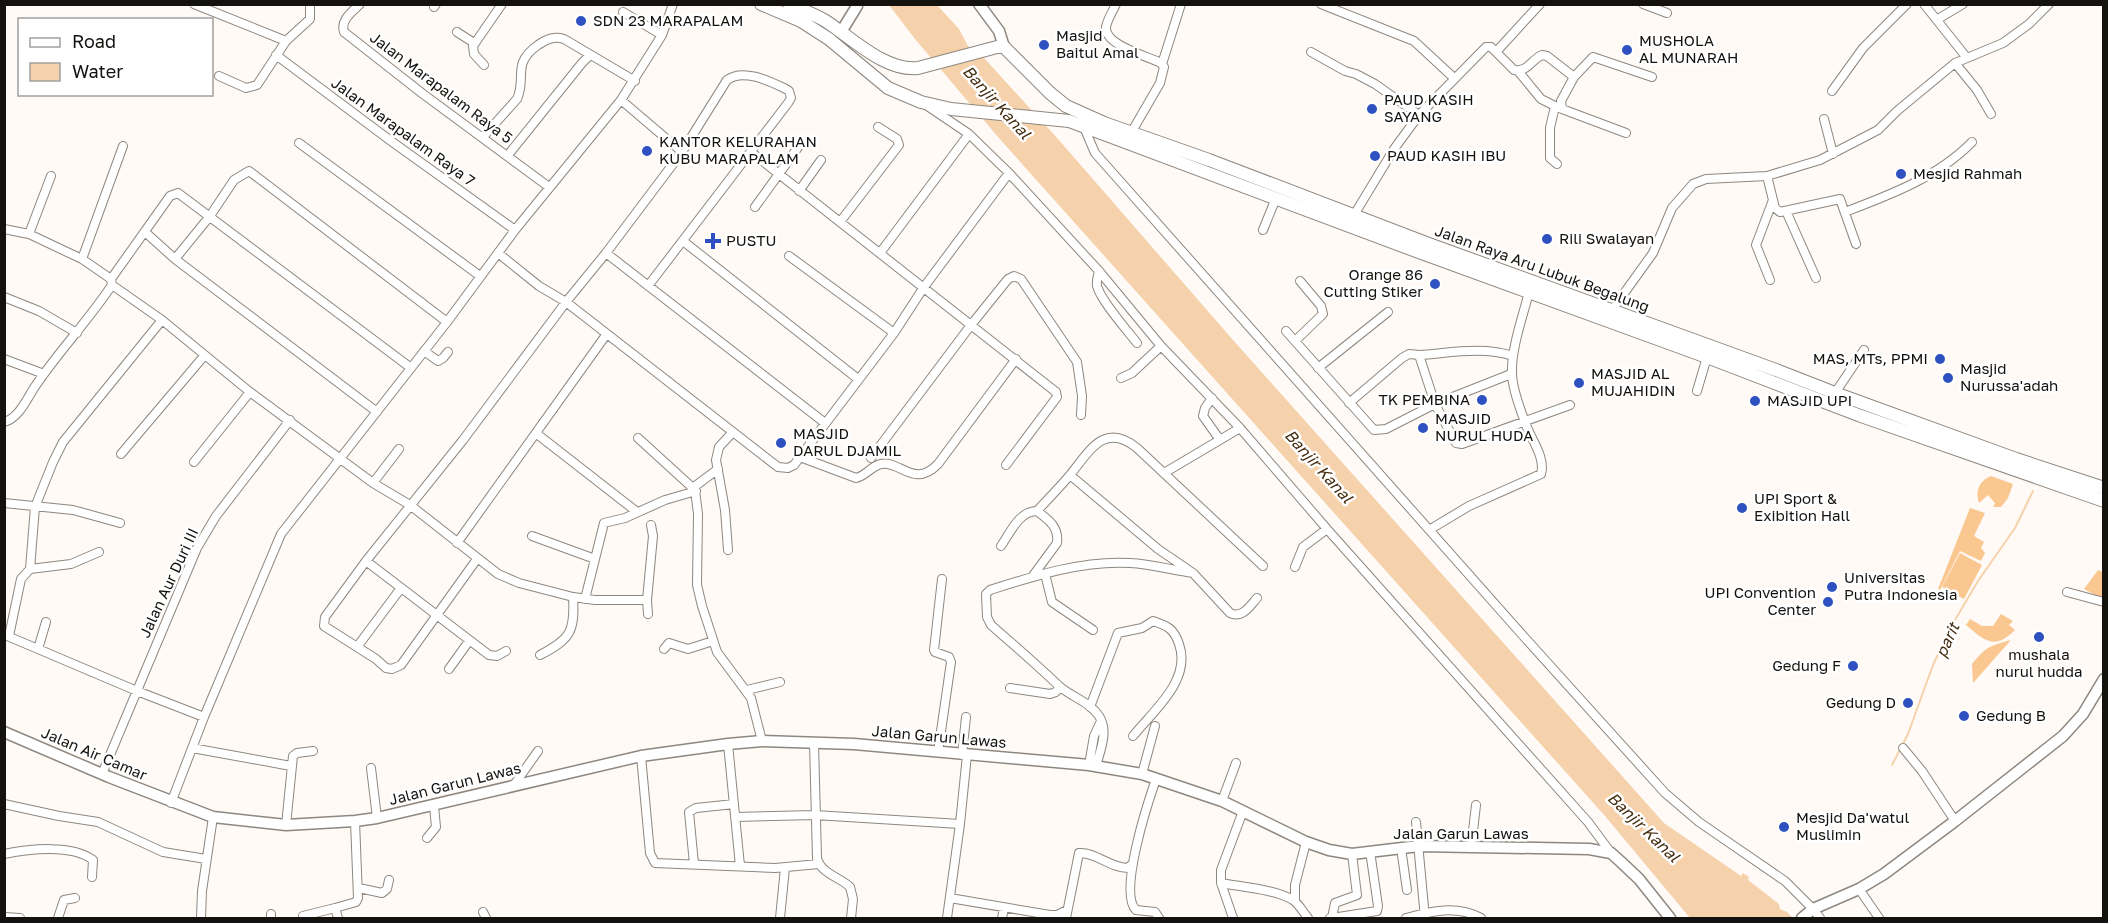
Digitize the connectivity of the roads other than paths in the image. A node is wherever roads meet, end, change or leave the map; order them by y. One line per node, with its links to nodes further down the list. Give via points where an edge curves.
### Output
1 (194, 4): 25 (street)
2 (310, 4): 25 (street, via 310,19)
3 (360, 4): 54 (street, Jalan Marapalam Raya 5, via 345,20 344,32)
4 (502, 4): 26 (street)
5 (673, 4): 24 (street)
6 (789, 4): 23 (main road)
7 (856, 4): 23 (main road)
8 (979, 4): 27 (main road, via 999,31)
9 (1116, 4): 35 (street, via 1106,27 1109,38)
10 (1181, 4): 35 (street)
11 (1321, 4): 40 (street, via 1414,41)
12 (1540, 4): 29 (street)
13 (1642, 4): 20 (street)
14 (1907, 4): 42 (street, via 1863,48)
15 (1924, 4): 21 (street)
16 (1963, 4): 21 (street)
17 (2049, 4): 32 (street, via 2003,43)
18 (767, 6): 44 (main road, Jalan Raya Aru Lubuk Begalung, via 829,39 888,88)
19 (623, 12): 24 (street)
20 (1667, 13)
21 (1938, 19): 32 (street)
22 (457, 32): 26 (street)
23 (841, 32): 27 (main road, via 890,64 907,69)
24 (662, 35): 41 (street)
25 (286, 41): 30 (street)
26 (474, 44): 34 (street, via 474,54)
27 (1004, 47): 51 (main road, Jalan Raya Aru Lubuk Begalung, via 1066,106)
28 (1311, 52): 47 (street, via 1375,84)
29 (1496, 52): 36 (street); 40 (street, via 1484,48)
30 (276, 55): 37 (street, via 253,87 246,88); 81 (street, Jalan Marapalam Raya 7)
31 (590, 55): 41 (street); 54 (street, via 556,37 529,52 522,63 517,99); 62 (street)
32 (1967, 58): 33 (street)
33 (1955, 63): 46 (street); 61 (street, via 1878,130)
34 (484, 64)
35 (1162, 64): 51 (street, via 1160,83)
36 (1518, 70): 38 (street, via 1545,55); 45 (street, via 1541,99)
37 (219, 76)
38 (1574, 77): 39 (street, via 1593,57); 45 (street)
39 (1652, 77)
40 (1454, 78): 47 (street)
41 (635, 81): 43 (street)
42 (1832, 91)
43 (621, 100): 59 (street); 69 (street)
44 (921, 102): 50 (main road, Jalan Raya Aru Lubuk Begalung, via 1070,121); 53 (street)
45 (1559, 108): 52 (street); 64 (street, via 1549,140 1550,158)
46 (1991, 114)
47 (1419, 115): 77 (street)
48 (1824, 119): 61 (street)
49 (878, 126): 79 (street, via 897,138 899,145)
50 (1084, 127): 72 (main road, Jalan Raya Aru Lubuk Begalung); 175 (street, via 1095,153)
51 (1131, 133): 71 (main road, Jalan Raya Aru Lubuk Begalung)
52 (1626, 133)
53 (969, 134): 65 (street); 90 (street)
54 (483, 137): 62 (street, Jalan Marapalam Raya 5)
55 (299, 142): 95 (street)
56 (1972, 142): 76 (street, via 1957,158 1894,193)
57 (123, 146): 92 (street)
58 (799, 146): 66 (street)
59 (682, 152): 60 (street, via 721,89 733,76 740,75 779,86 789,91 791,98); 89 (street)
60 (751, 152): 66 (street); 85 (street)
61 (1833, 154): 68 (street)
62 (508, 155): 69 (street, Jalan Marapalam Raya 5)
63 (821, 160): 70 (street)
64 (1557, 164)
65 (1010, 173): 94 (street); 101 (street)
66 (779, 175): 70 (street); 74 (street)
67 (51, 176): 84 (street)
68 (1767, 176): 73 (street); 105 (street, via 1706,179 1693,184 1672,208 1653,252)
69 (549, 187): 81 (street)
70 (799, 191): 79 (street)
71 (1292, 197): 72 (main road, Jalan Raya Aru Lubuk Begalung); 77 (main road, Jalan Raya Aru Lubuk Begalung); 87 (main road, Jalan Raya Aru Lubuk Begalung)
72 (1276, 198): 82 (street)
73 (1773, 200): 75 (street, via 1776,210); 97 (street, via 1756,245)
74 (755, 207)
75 (1786, 211): 76 (street, via 1838,198); 96 (street)
76 (1845, 212): 86 (street)
77 (1354, 215): 87 (main road, Jalan Raya Aru Lubuk Begalung)
78 (210, 216): 83 (street, via 176,193); 93 (street); 108 (street, via 234,180 245,172 253,173); 126 (street)
79 (840, 222): 90 (street)
80 (4, 229): 84 (street)
81 (515, 230): 88 (street)
82 (1263, 230)
83 (145, 232): 93 (street); 99 (street)
84 (29, 234): 92 (street)
85 (683, 241): 100 (street); 132 (street)
86 (1856, 244)
87 (1426, 249): 102 (main road, Jalan Raya Aru Lubuk Begalung); 105 (main road, Jalan Raya Aru Lubuk Begalung)
88 (498, 253): 95 (street); 104 (street)
89 (606, 253): 100 (street); 104 (street)
90 (880, 254): 101 (street)
91 (789, 256): 112 (street)
92 (82, 259): 99 (street)
93 (175, 259): 141 (street)
94 (1099, 271): 115 (street, via 1098,289); 116 (street)
95 (480, 276): 108 (street)
96 (1816, 278)
97 (1770, 280)
98 (1300, 281): 114 (street, via 1322,306 1323,314)
99 (112, 282): 107 (street); 111 (street)
100 (648, 286): 145 (street)
101 (924, 287): 109 (street); 112 (street)
102 (1529, 292): 121 (street); 123 (main road, Jalan Raya Aru Lubuk Begalung)
103 (4, 297): 111 (street)
104 (566, 302): 113 (street); 168 (street)
105 (1612, 310): 128 (main road, Jalan Raya Aru Lubuk Begalung)
106 (1388, 312): 127 (street)
107 (162, 320): 122 (street); 169 (street, via 63,442)
108 (447, 322): 118 (street)
109 (971, 325): 125 (street); 142 (street, via 1008,279 1019,277 1077,362 1083,396); 156 (street)
110 (1286, 331): 114 (street)
111 (77, 333): 129 (street)
112 (894, 333): 132 (street)
113 (606, 335): 148 (street); 149 (street)
114 (1295, 341): 127 (street)
115 (1137, 343)
116 (1161, 346): 131 (street); 137 (street)
117 (1864, 350): 136 (street)
118 (424, 351): 119 (street, via 438,361); 126 (street)
119 (448, 352)
120 (1419, 355): 121 (street, via 1499,351); 138 (street, via 1402,358); 139 (street)
121 (1513, 356): 130 (street)
122 (204, 357): 135 (street); 153 (street)
123 (1707, 357): 133 (main road, Jalan Raya Aru Lubuk Begalung); 134 (street)
124 (4, 359): 129 (street)
125 (1016, 359): 154 (street, via 929,472 911,474 880,464 856,478); 158 (street, via 1053,388 1057,396)
126 (411, 368): 141 (street)
127 (1318, 368): 138 (street)
128 (1776, 370): 133 (main road); 136 (main road, Jalan Raya Aru Lubuk Begalung)
129 (44, 374): 144 (street, via 17,415)
130 (1511, 374): 139 (street); 146 (street)
131 (1121, 378)
132 (858, 380): 145 (street)
133 (1772, 382): 159 (main road, Jalan Raya Aru Lubuk Begalung)
134 (1697, 391)
135 (250, 392): 143 (street); 157 (street)
136 (1834, 393): 159 (main road, Jalan Raya Aru Lubuk Begalung)
137 (1212, 398): 147 (street); 151 (street, via 1203,416)
138 (1348, 403): 139 (street, via 1377,431)
139 (1435, 404): 146 (street, via 1453,440 1459,444)
140 (1570, 405): 146 (street)
141 (377, 412): 155 (street)
142 (1081, 416)
143 (290, 420): 155 (street); 216 (street, Jalan Aur Duri III, via 206,532)
144 (4, 422)
145 (825, 423): 154 (street)
146 (1525, 423): 175 (street, via 1540,456 1541,474 1469,506)
147 (1240, 428): 151 (street); 174 (street)
148 (732, 433): 154 (street, via 778,468 788,468); 160 (street, via 719,447)
149 (537, 434): 171 (street); 177 (street)
150 (638, 438): 165 (street)
151 (1220, 440): 161 (street)
152 (399, 449): 163 (street)
153 (121, 454)
154 (800, 457)
155 (341, 458): 163 (street); 218 (street, via 281,534)
156 (871, 458)
157 (194, 462)
158 (1006, 465)
159 (2015, 465): 164 (main road, Jalan Raya Aru Lubuk Begalung); 166 (main road, Jalan Raya Aru Lubuk Begalung)
160 (718, 469): 165 (street); 179 (street)
161 (1164, 473): 162 (street, via 1130,443 1116,438 1092,446); 184 (street)
162 (1070, 475): 170 (street); 187 (street, via 1158,549)
163 (373, 483): 168 (street)
164 (2103, 488)
165 (695, 489): 171 (street); 204 (street, via 697,585)
166 (2103, 501)
167 (4, 503): 169 (street)
168 (410, 505): 177 (street); 183 (street)
169 (35, 507): 172 (street, via 73,510); 186 (street)
170 (1037, 510): 178 (street, via 1025,513); 189 (street, via 1051,522 1058,539)
171 (637, 512): 182 (street, via 603,524)
172 (120, 523)
173 (651, 525): 196 (street)
174 (1327, 529): 185 (street, via 1303,547); 263 (street, via 1588,822)
175 (1429, 530): 283 (street, via 1665,793 1785,882)
176 (532, 536): 182 (street)
177 (457, 543): 181 (street)
178 (1001, 546)
179 (728, 549)
180 (99, 552): 186 (street, via 70,564)
181 (477, 559): 193 (street, via 512,581); 198 (street)
182 (595, 559): 195 (street)
183 (366, 561): 191 (street); 205 (street, via 323,621 326,629)
184 (1263, 566)
185 (1295, 567)
186 (30, 569): 202 (street, via 21,579)
187 (1193, 573): 188 (street, via 1110,562); 194 (street, via 1234,615 1242,614)
188 (1045, 574): 189 (street); 201 (street, via 1052,602)
189 (1032, 577): 213 (street, via 987,593 987,617 991,626)
190 (942, 579): 230 (street, via 934,650 951,662)
191 (401, 588): 198 (street); 205 (street)
192 (2067, 592): 197 (street)
193 (573, 597): 195 (street); 209 (street, via 574,616 567,637)
194 (1257, 598)
195 (585, 599): 196 (street)
196 (647, 600): 199 (street)
197 (2103, 602)
198 (437, 614): 203 (street); 205 (street, via 396,668 386,668)
199 (648, 614)
200 (46, 622): 206 (street)
201 (1093, 630)
202 (7, 635): 206 (street)
203 (469, 641): 208 (street, via 491,656); 210 (street)
204 (713, 641): 207 (street, via 688,649 668,644); 215 (street, via 722,660)
205 (357, 647)
206 (38, 649): 216 (street)
207 (664, 649)
208 (506, 651)
209 (540, 655)
210 (449, 669)
211 (2103, 679): 253 (main road, via 2083,714 2063,736)
212 (780, 682): 215 (street)
213 (1059, 687): 214 (street, via 1050,694); 217 (street)
214 (1010, 688)
215 (747, 690): 223 (street)
216 (136, 691): 218 (street); 237 (street, Jalan Aur Duri III)
217 (1090, 707): 222 (street, via 1118,633 1142,628 1153,621 1171,628 1181,651 1182,669 1175,685); 234 (street, via 1101,721 1103,741)
218 (204, 717): 226 (street)
219 (966, 717): 231 (street)
220 (1155, 726): 238 (street)
221 (4, 732): 237 (main road, Jalan Air Camar)
222 (1132, 736)
223 (762, 741): 224 (main road, Jalan Garun Lawas); 225 (main road, Jalan Garun Lawas)
224 (814, 742): 230 (main road, Jalan Garun Lawas); 248 (street)
225 (728, 744): 232 (main road, Jalan Garun Lawas); 244 (street)
226 (192, 748): 235 (street); 242 (street)
227 (1903, 748): 253 (street)
228 (313, 751): 235 (street, via 295,753)
229 (538, 751): 240 (street)
230 (938, 752): 231 (main road, Jalan Garun Lawas)
231 (965, 755): 234 (main road, Jalan Garun Lawas); 255 (street)
232 (641, 756): 240 (main road, Jalan Garun Lawas); 267 (street, via 652,860 661,864)
233 (1236, 763): 241 (street)
234 (1093, 765): 238 (main road, Jalan Garun Lawas)
235 (291, 766): 256 (street)
236 (371, 768): 251 (street)
237 (102, 774): 242 (main road, Jalan Air Camar)
238 (1142, 774): 239 (main road, Jalan Garun Lawas)
239 (1156, 779): 241 (main road, Jalan Garun Lawas); 269 (street)
240 (514, 785): 246 (main road, Jalan Garun Lawas)
241 (1222, 801): 247 (main road, Jalan Garun Lawas)
242 (171, 803): 249 (main road, Jalan Garun Lawas)
243 (4, 804): 266 (street, via 98,822 163,852)
244 (734, 804): 250 (street); 267 (street, via 690,811)
245 (1476, 805): 261 (street)
246 (434, 806): 251 (main road, Jalan Garun Lawas); 257 (street, via 435,827)
247 (1244, 811): 258 (main road, Jalan Garun Lawas); 274 (street, via 1221,870)
248 (815, 815): 250 (street); 255 (street); 268 (street)
249 (213, 817): 256 (main road, Jalan Garun Lawas); 266 (street)
250 (735, 817): 270 (street)
251 (377, 818): 252 (main road, Jalan Garun Lawas)
252 (355, 821): 256 (main road, Jalan Garun Lawas); 275 (street)
253 (1955, 821): 276 (main road)
254 (1416, 822): 259 (street)
255 (960, 824): 279 (street)
256 (286, 825)
257 (427, 838)
258 (1306, 842): 265 (main road, Jalan Garun Lawas); 280 (street, via 1295,885)
259 (1419, 846): 260 (main road, Jalan Garun Lawas); 261 (main road, Jalan Garun Lawas); 286 (street)
260 (1401, 848): 262 (main road, Jalan Garun Lawas); 277 (street)
261 (1471, 848): 263 (main road, Jalan Garun Lawas, via 1589,849)
262 (1370, 851): 265 (main road, Jalan Garun Lawas); 299 (street, via 1377,911)
263 (1611, 853): 302 (main road, via 1639,879)
264 (4, 854): 272 (street, via 56,849 80,854 93,860)
265 (1352, 854): 299 (street, via 1357,895 1333,905)
266 (206, 859): 290 (street)
267 (694, 864): 270 (street)
268 (819, 864): 271 (street); 293 (street, via 850,887)
269 (1131, 865): 284 (street, via 1119,867 1079,853); 296 (street, via 1133,907 1155,912)
270 (740, 866): 271 (street)
271 (785, 868): 292 (street)
272 (92, 877)
273 (389, 880): 275 (street, via 382,892)
274 (1221, 883): 280 (street); 297 (street)
275 (359, 888): 281 (street, via 356,902)
276 (1859, 889): 283 (main road); 305 (street)
277 (1407, 890)
278 (75, 898): 289 (street, via 64,899)
279 (950, 898): 282 (street); 294 (street)
280 (1295, 902): 298 (street)
281 (335, 908): 285 (street); 291 (street)
282 (1004, 908): 284 (street); 295 (street)
283 (1813, 909): 303 (main road); 304 (street)
284 (1066, 914)
285 (303, 916)
286 (1425, 916): 300 (street); 301 (street, via 1459,910)
287 (4, 917): 288 (street)
288 (20, 918)
289 (58, 918)
290 (201, 918)
291 (338, 918)
292 (780, 918)
293 (851, 918)
294 (947, 918)
295 (1002, 918)
296 (1159, 918)
297 (1233, 918)
298 (1308, 918)
299 (1331, 918)
300 (1406, 918)
301 (1481, 918)
302 (1670, 918)
303 (1803, 918)
304 (1820, 918)
305 (1879, 918)

